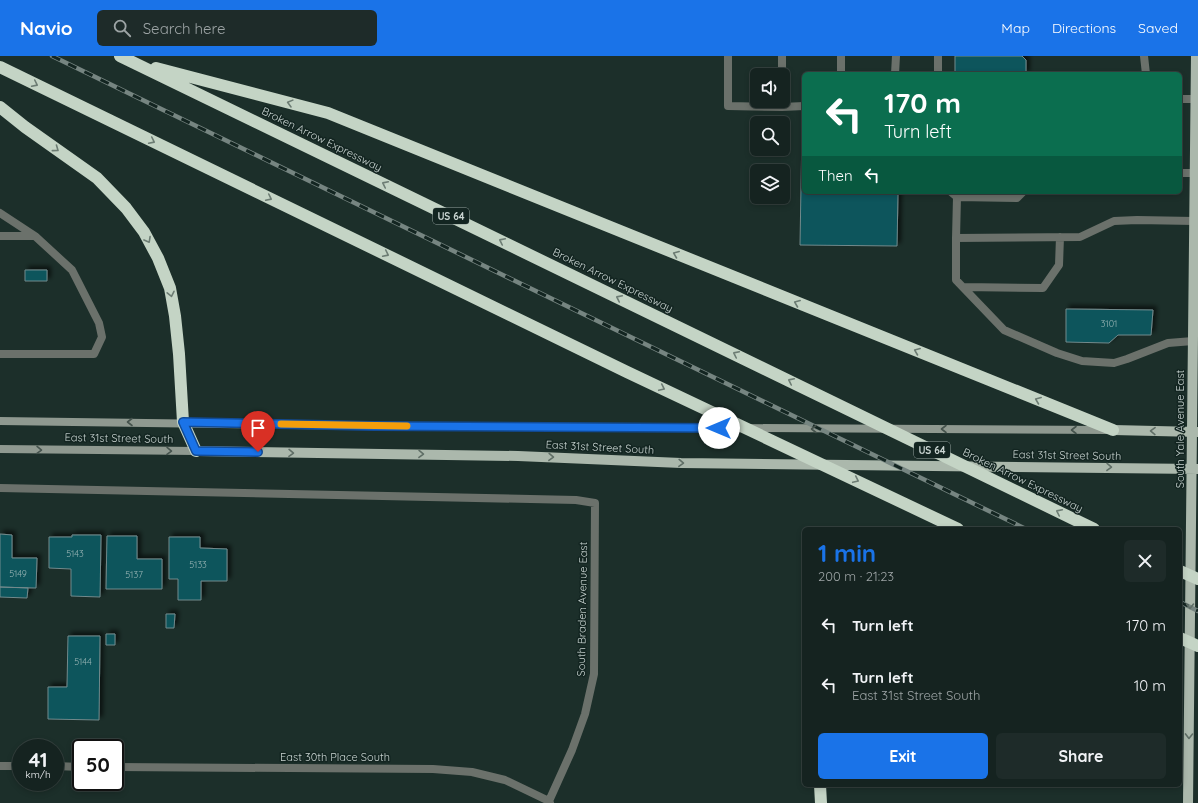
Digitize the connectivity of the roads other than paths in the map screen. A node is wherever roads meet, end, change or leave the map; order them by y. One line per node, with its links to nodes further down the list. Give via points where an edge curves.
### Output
1 (728, 56): 17 (street, via 728,106)
2 (782, 56): 10 (street)
3 (841, 56): 11 (street)
4 (896, 56): 12 (street)
5 (938, 56): 13 (street)
6 (1144, 56): 14 (street)
7 (1196, 56): 16 (main road, South Yale Avenue East)
8 (125, 58): 36 (highway, one-way to 8, via 328,113); 43 (highway, Broken Arrow Expressway / US 64, one-way to 8)
9 (0, 67): 42 (highway, one-way to 42, via 627,372)
10 (782, 68)
11 (841, 72)
12 (895, 72)
13 (938, 72)
14 (1146, 72)
15 (1182, 99): 16 (street)
16 (1196, 99): 22 (main road, South Yale Avenue East)
17 (750, 105)
18 (790, 105): 19 (street)
19 (802, 106)
20 (0, 107): 35 (highway, one-way to 35, via 97,178 126,208 144,232 170,288 179,354)
21 (1182, 173): 22 (street)
22 (1194, 173): 26 (main road, South Yale Avenue East)
23 (1021, 194): 24 (street, via 1017,198)
24 (954, 195): 30 (street)
25 (0, 213): 28 (street)
26 (1194, 222): 29 (street, via 1114,221 1080,237); 32 (main road, South Yale Avenue East)
27 (0, 236): 28 (street)
28 (35, 236): 33 (street, via 72,270 99,323 102,337 94,354)
29 (1060, 237): 30 (street); 31 (street, via 1060,265 1044,288)
30 (956, 238): 31 (street, via 956,280)
31 (963, 287): 32 (street, via 1004,330 1082,361 1114,363 1168,343)
32 (1193, 341): 37 (main road, South Yale Avenue East)
33 (0, 354)
34 (0, 421): 35 (main road, East 31st Street South, one-way to 34)
35 (183, 422): 36 (main road, East 31st Street South, one-way to 35, via 381,426); 39 (highway)
36 (1113, 430): 37 (main road, East 31st Street South, one-way to 36)
37 (1195, 432): 40 (main road, South Yale Avenue East)
38 (0, 449): 39 (main road, East 31st Street South, one-way to 39)
39 (196, 451): 40 (main road, East 31st Street South, one-way to 40, via 518,456 681,463)
40 (1195, 469): 54 (main road, South Yale Avenue East, one-way to 54)
41 (0, 488): 52 (street, South Braden Avenue East, via 576,500 595,503 594,674 585,714)
42 (954, 527)
43 (1090, 527)
44 (1182, 571): 45 (highway)
45 (1198, 579)
46 (1182, 639): 47 (highway)
47 (1198, 646)
48 (0, 766): 49 (street)
49 (12, 766)
50 (124, 767): 52 (street, East 30th Place South, via 432,769 472,772 506,780)
51 (820, 787): 53 (highway)
52 (549, 802)
53 (822, 803)
54 (1188, 803)

